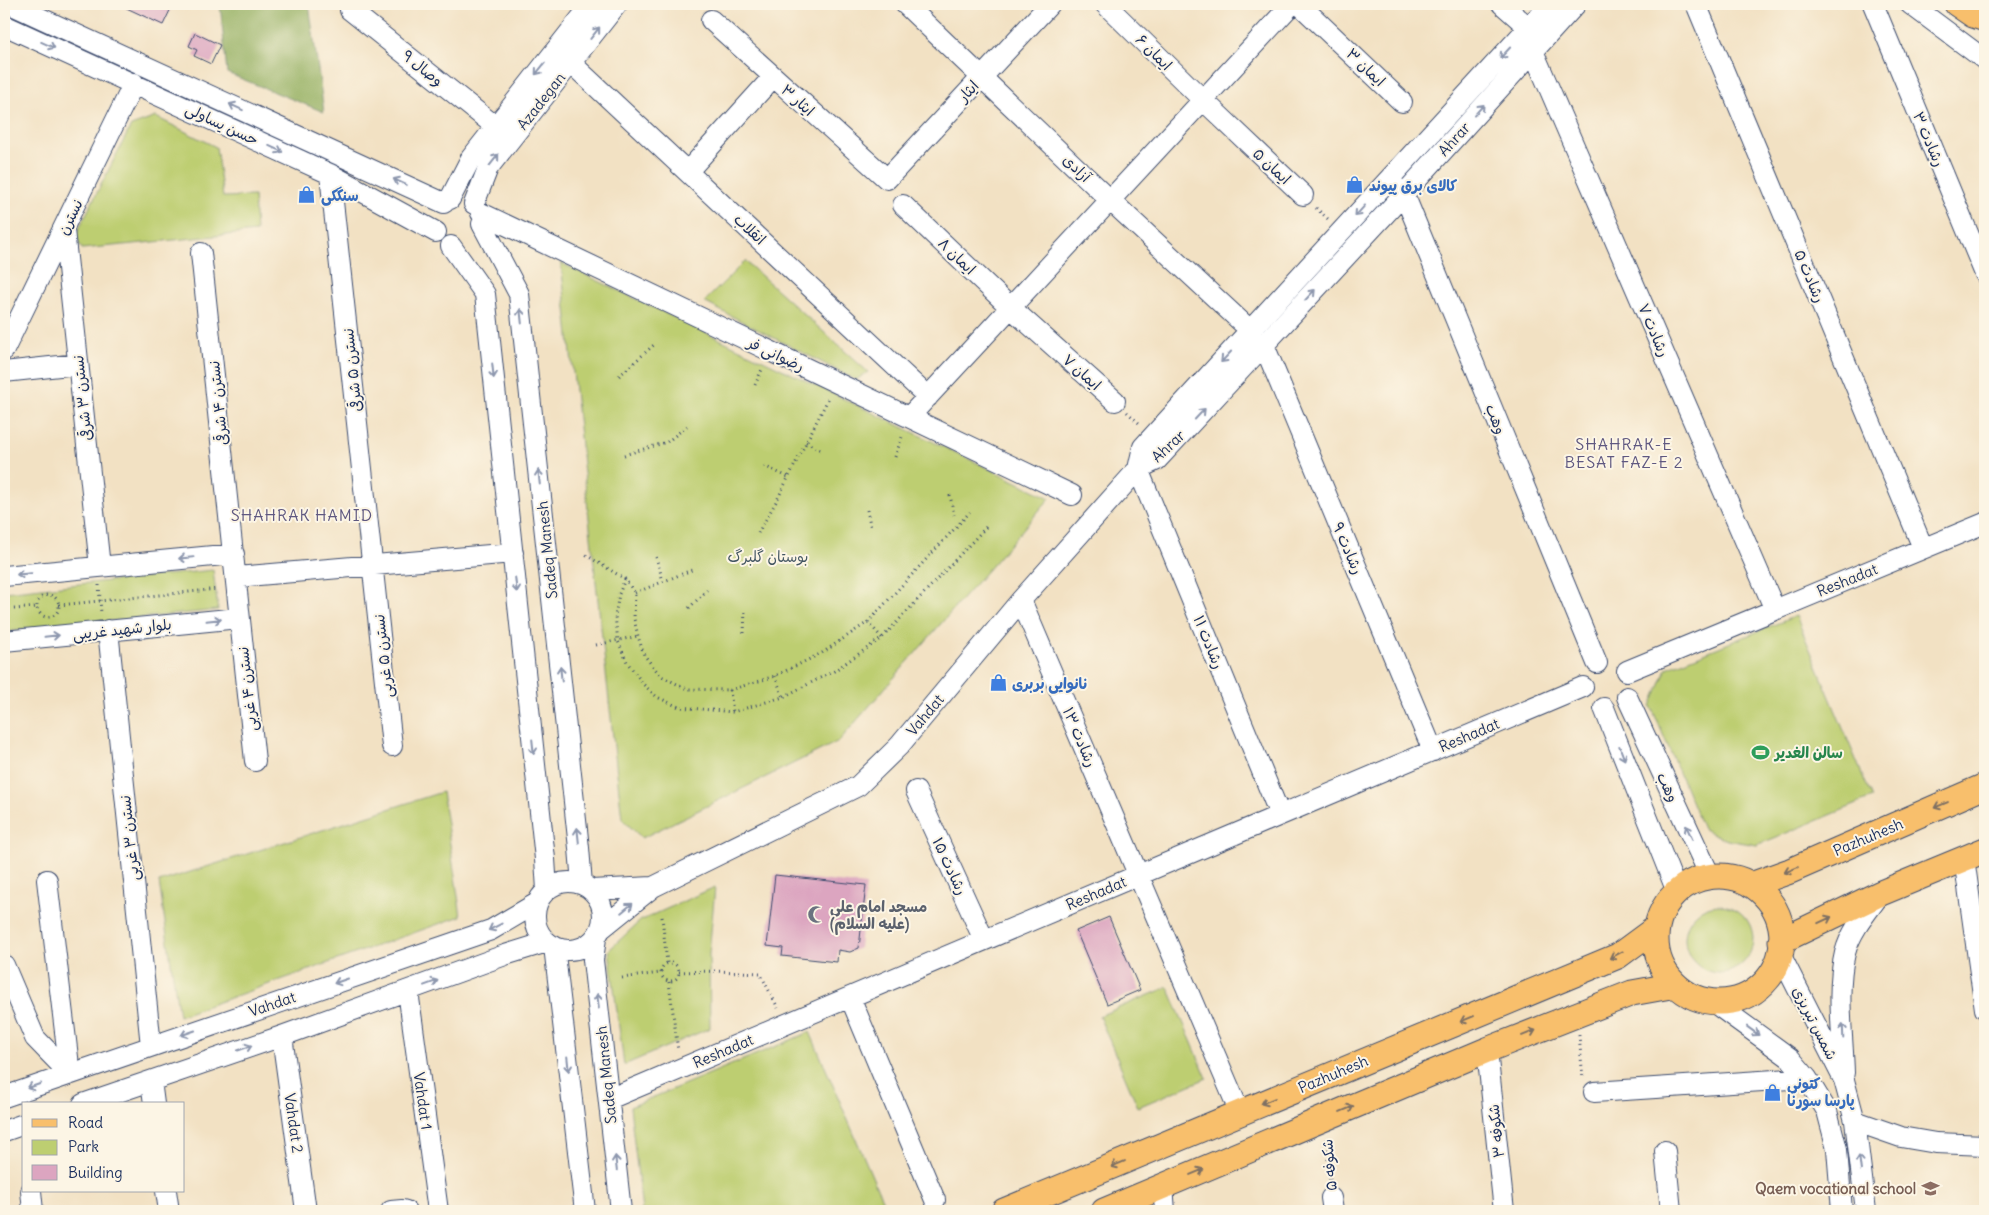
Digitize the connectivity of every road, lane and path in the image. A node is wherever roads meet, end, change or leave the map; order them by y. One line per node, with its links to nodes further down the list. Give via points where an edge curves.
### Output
1 (10, 4): 37 (street, حسن یساولی, one-way to 1)
2 (592, 4): 29 (street, Azadegan, one-way to 29)
3 (617, 4): 23 (street, Azadegan, one-way to 3)
4 (904, 4): 24 (street, آزادی)
5 (1050, 4): 24 (street, ایثار)
6 (1105, 4): 27 (street, ایمان ۶)
7 (1292, 4): 27 (street)
8 (1299, 4): 28 (street, ایمان ۳)
9 (1502, 4): 20 (street)
10 (1550, 4): 20 (street, Ahrar)
11 (1576, 4): 21 (street, Ahrar)
12 (1696, 4): 76 (street, رشادت ۵)
13 (1873, 4): 45 (street, رشادت ۳)
14 (1910, 4): 22 (street)
15 (1957, 4): 17 (main road, via 1973,16)
16 (353, 7): 29 (street, وصال ۹)
17 (1985, 19)
18 (711, 20): 25 (street, ایثار ۳)
19 (4, 25): 26 (street, حسن یساولی, one-way to 26)
20 (1528, 28): 33 (street, Ahrar, one-way to 33)
21 (1533, 51): 34 (street, Ahrar, one-way to 21); 97 (street, رشادت ۷)
22 (1985, 60)
23 (571, 63): 30 (street, انقلاب); 39 (street, Azadegan, one-way to 23, via 488,168)
24 (982, 76): 32 (street, ایثار); 36 (street, آزادی)
25 (773, 77): 30 (street); 32 (street, ایثار ۳)
26 (134, 83): 31 (street, حسن یساولی, one-way to 31); 40 (street, نسترن)
27 (1203, 100): 35 (street, ایمان ۵); 36 (street)
28 (1402, 102)
29 (495, 126): 37 (street, Azadegan, via 471,158)
30 (688, 171): 55 (street, انقلاب)
31 (330, 174): 41 (street, حسن یساولی); 81 (street, نسترن ۵ شرقی)
32 (886, 178)
33 (1388, 180): 34 (street, وهب); 42 (street, Ahrar, one-way to 42)
34 (1404, 194): 49 (street, Ahrar, one-way to 34); 107 (street, وهب)
35 (1303, 195): 42 (path, ایمان ۵)
36 (1110, 200): 46 (street); 47 (street, آزادی)
37 (447, 201): 39 (street, via 463,198); 41 (street, via 438,208 435,216)
38 (903, 205): 46 (street, ایمان ۸)
39 (479, 214): 43 (street, via 481,231 472,242 466,246); 54 (street, رضوانی فر); 127 (street, Sadeq Manesh, one-way to 39, via 519,294)
40 (64, 230): 50 (street, نسترن); 51 (street, نسترن ۳ شرقی)
41 (436, 232): 43 (street, via 439,238)
42 (1341, 232): 47 (street, Ahrar)
43 (452, 246): 77 (street, one-way to 77, via 485,294)
44 (201, 253): 78 (street, نسترن ۴ شرقی)
45 (1985, 274)
46 (1011, 308): 55 (street); 56 (street, ایمان ۷)
47 (1250, 330): 59 (street, Ahrar, one-way to 59)
48 (656, 343): 53 (path)
49 (1264, 345): 65 (street, Ahrar, one-way to 49, via 1157,460); 117 (street, رشادت ۹)
50 (4, 350)
51 (78, 364): 52 (street); 82 (street, نسترن ۳ شرقی)
52 (4, 372)
53 (619, 376)
54 (836, 382): 57 (street, رضوانی فر); 60 (path)
55 (928, 397): 57 (street)
56 (1115, 401): 59 (path, ایمان ۷)
57 (909, 417): 63 (path); 68 (street, رضوانی فر)
58 (687, 426): 62 (path, via 668,442)
59 (1153, 436): 65 (street, Ahrar, via 1143,447)
60 (806, 442): 61 (path); 66 (path)
61 (822, 451)
62 (624, 455)
63 (895, 458)
64 (764, 466): 66 (path)
65 (1138, 469): 90 (street, Vahdat); 121 (street, رشادت ۱۱)
66 (788, 477): 75 (path)
67 (950, 495): 71 (path)
68 (1072, 495)
69 (867, 510): 74 (path)
70 (970, 512): 99 (path)
71 (954, 515)
72 (1985, 523): 76 (street, Reshadat)
73 (986, 527): 103 (path)
74 (871, 529)
75 (758, 533)
76 (1923, 548): 97 (street, Reshadat)
77 (513, 553): 81 (street); 131 (street, one-way to 131, via 545,859)
78 (234, 554): 82 (street, one-way to 82); 87 (street, نسترن ۴ شرقی)
79 (586, 555): 85 (path)
80 (656, 557): 86 (path)
81 (373, 565): 87 (street); 116 (street, نسترن ۵ غربی)
82 (100, 567): 84 (street, one-way to 84); 91 (path)
83 (694, 568): 86 (path)
84 (4, 576)
85 (625, 579): 89 (path); 104 (path, via 618,594 615,616)
86 (663, 581): 89 (path)
87 (237, 582): 91 (path); 98 (street, نسترن ۴ غربی)
88 (707, 590): 94 (path)
89 (635, 593): 102 (path, via 634,619)
90 (1021, 600): 123 (street, رشادت ۱۳); 128 (street, Vahdat, via 899,746 858,786)
91 (100, 601): 92 (path); 100 (path, via 102,620)
92 (59, 605): 93 (path, via 57,613 48,617 40,614); 93 (path, via 54,596 44,595)
93 (36, 607): 96 (path)
94 (689, 608)
95 (745, 608): 101 (path)
96 (4, 610)
97 (1775, 610): 108 (street, Reshadat)
98 (239, 618): 100 (street, بلوار شهید غریبی, one-way to 98); 118 (street, نسترن ۴ غربی)
99 (868, 622): 103 (path); 109 (path, via 822,653)
100 (108, 630): 105 (street, بلوار شهید غریبی, one-way to 100); 152 (street, نسترن ۳ غربی)
101 (744, 633)
102 (638, 636): 104 (path); 111 (path, via 644,655 661,676 687,689)
103 (882, 638): 112 (path, via 834,671)
104 (618, 640): 106 (path); 115 (path, via 627,662 656,697 679,708)
105 (4, 641)
106 (596, 645)
107 (1597, 663): 108 (street, via 1616,662); 110 (street, via 1586,673)
108 (1626, 671): 113 (street, via 1630,684)
109 (774, 676): 111 (path); 112 (path)
110 (1583, 687): 114 (street, via 1590,701); 117 (street, Reshadat)
111 (730, 690): 115 (path)
112 (783, 697): 115 (path)
113 (1627, 697): 114 (street, via 1617,706); 124 (street, وهب, one-way to 113)
114 (1604, 708): 129 (street, وهب, one-way to 129)
115 (733, 712)
116 (392, 746)
117 (1433, 751): 121 (street, Reshadat)
118 (255, 761)
119 (1985, 786): 126 (main road, Pazhuhesh, one-way to 126)
120 (916, 791): 135 (street, رشادت ۱۵)
121 (1280, 815): 123 (street, Reshadat)
122 (1975, 854): 130 (main road); 148 (street)
123 (1140, 875): 135 (street, Reshadat); 164 (street, رشادت ۱۳)
124 (1710, 876): 126 (main road, via 1736,878); 129 (main road)
125 (47, 880): 155 (street)
126 (1751, 885): 137 (main road, via 1774,909 1780,924)
127 (586, 887): 128 (street, Vahdat); 131 (street, via 561,882); 134 (street, via 598,898 602,908 603,918)
128 (653, 887): 134 (street, Vahdat, one-way to 128)
129 (1677, 892): 133 (main road, via 1664,908)
130 (1881, 893): 137 (main road, one-way to 130); 157 (street, one-way to 130, via 1841,990 1846,952 1861,920)
131 (542, 897): 136 (street, via 535,914 536,924); 152 (street, Vahdat, one-way to 152, via 491,930)
132 (662, 917): 138 (path)
133 (1656, 928): 144 (main road, via 1656,949 1663,969); 164 (main road, Pazhuhesh, one-way to 164, via 1618,956)
134 (598, 934): 136 (street, via 578,950); 161 (street, Sadeq Manesh, one-way to 134, via 593,960)
135 (984, 940): 146 (street, Reshadat)
136 (550, 944): 145 (street, one-way to 136, via 505,955); 182 (street, one-way to 182)
137 (1781, 948): 147 (main road, via 1775,968 1752,993 1733,1000); 157 (street, شمس تبریزی)
138 (667, 963): 140 (path, via 675,965); 141 (path)
139 (4, 965): 155 (street, via 35,1038)
140 (679, 972): 143 (path, via 676,980); 150 (path, via 760,973)
141 (660, 974): 142 (path); 143 (path)
142 (622, 978)
143 (670, 982): 154 (path)
144 (1676, 985): 147 (main road, via 1694,997); 149 (main road, via 1632,993)
145 (408, 992): 151 (street); 181 (street, Vahdat 1)
146 (850, 997): 150 (street, Reshadat); 174 (street)
147 (1713, 1002): 156 (street, one-way to 156, via 1790,1058)
148 (1985, 1009)
149 (1577, 1015): 153 (main road, one-way to 149); 159 (path, via 1583,1082)
150 (786, 1024): 154 (street, Reshadat)
151 (282, 1036): 158 (street, one-way to 151); 178 (street, Vahdat 2)
152 (150, 1046): 155 (street, Vahdat)
153 (1487, 1050): 165 (main road, one-way to 153); 187 (street, شکوفه ۳)
154 (681, 1069): 161 (street, Reshadat)
155 (70, 1074): 160 (street, Vahdat, one-way to 160)
156 (1807, 1078): 159 (street); 189 (street, via 1827,1111 1837,1149)
157 (1844, 1080): 166 (street, شمس تبریزی)
158 (150, 1081): 162 (street); 163 (street)
159 (1594, 1092)
160 (4, 1096)
161 (609, 1099): 183 (street, Sadeq Manesh, one-way to 161)
162 (89, 1102)
163 (154, 1102)
164 (1240, 1113): 184 (main road, Pazhuhesh, one-way to 184)
165 (1325, 1118): 171 (main road, one-way to 165); 175 (path, شکوفه ۵)
166 (1855, 1122): 169 (street, via 1901,1137 1936,1143); 190 (street, شمس تبریزی, one-way to 166)
167 (22, 1126): 168 (street)
168 (4, 1131)
169 (1985, 1145)
170 (1665, 1151): 188 (street)
171 (1163, 1186): 185 (main road); 186 (street)
172 (31, 1192): 176 (street)
173 (166, 1192): 177 (street)
174 (935, 1200)
175 (1332, 1205)
176 (33, 1211)
177 (169, 1211)
178 (306, 1211)
179 (391, 1211): 180 (street)
180 (406, 1211)
181 (438, 1211)
182 (585, 1211)
183 (622, 1211)
184 (1004, 1211)
185 (1104, 1211)
186 (1165, 1211)
187 (1504, 1211)
188 (1671, 1211)
189 (1842, 1211)
190 (1866, 1211)

